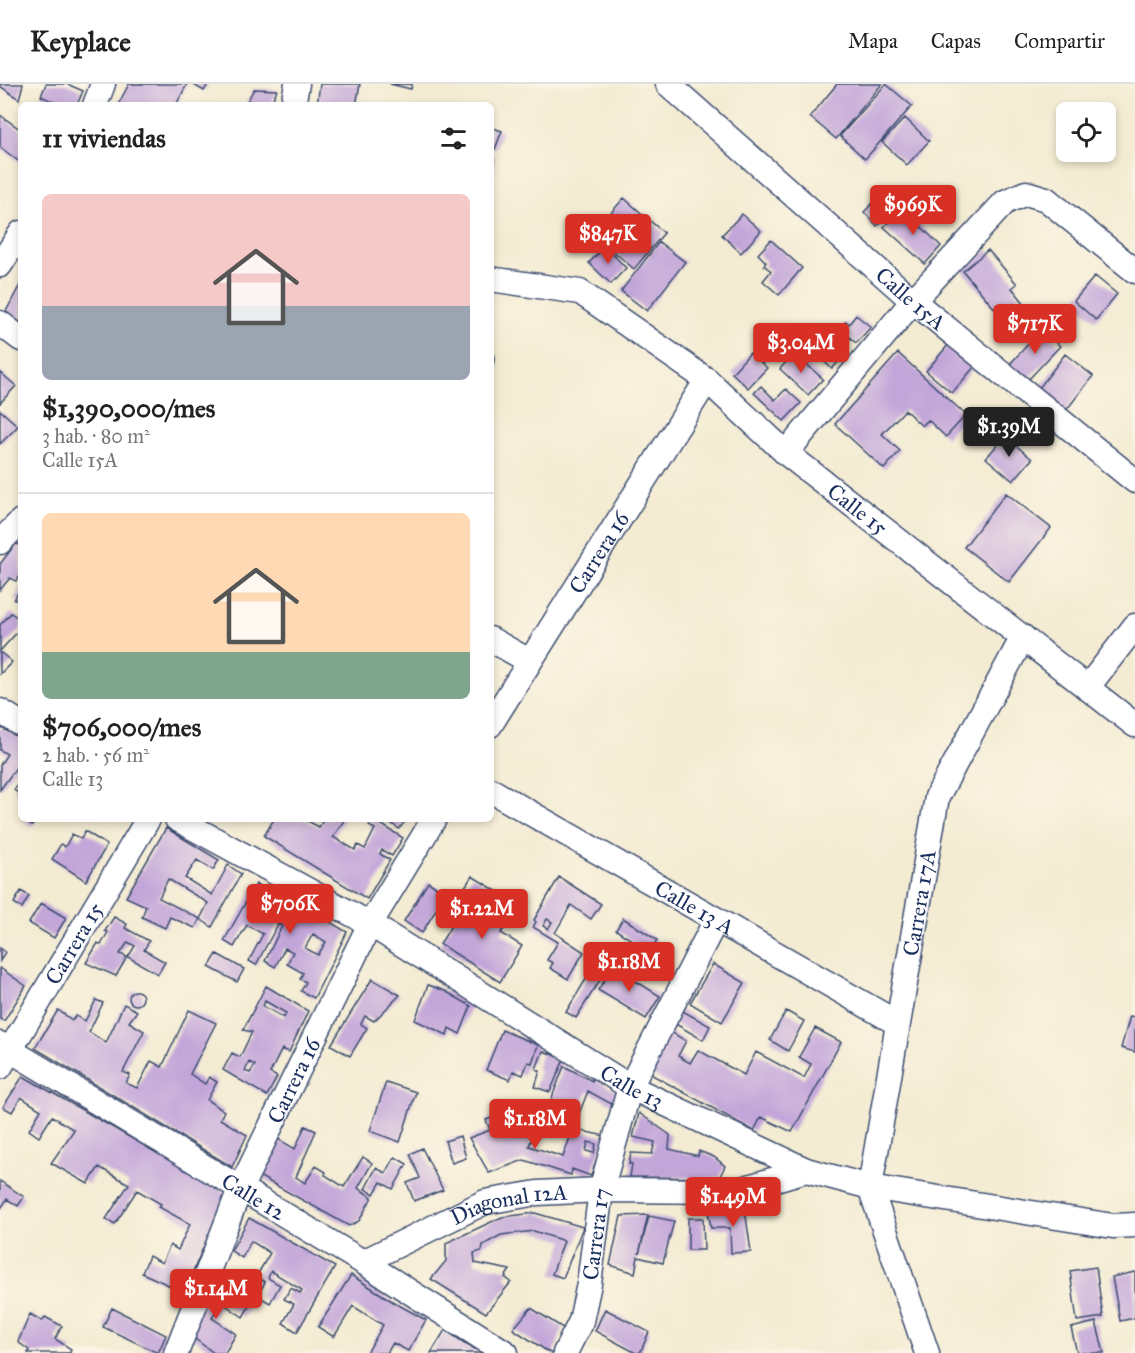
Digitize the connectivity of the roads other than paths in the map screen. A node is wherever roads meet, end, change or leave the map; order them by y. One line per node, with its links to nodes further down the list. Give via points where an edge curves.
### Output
1 (103, 84): 4 (street)
2 (297, 84): 5 (street)
3 (668, 84): 10 (street, Calle 15A)
4 (96, 102)
5 (294, 102)
6 (18, 238): 7 (street)
7 (0, 265)
8 (1135, 271): 10 (street, via 1046,199 1026,193 1005,202)
9 (494, 280): 13 (street, Calle 15, via 580,292)
10 (913, 301): 14 (street); 15 (street, Calle 15A)
11 (0, 323): 12 (street)
12 (18, 337)
13 (707, 380): 14 (street, Calle 15); 21 (street, Carrera 16)
14 (786, 453): 19 (street, Calle 15)
15 (1135, 482)
16 (18, 525): 17 (street)
17 (0, 542)
18 (1135, 626): 22 (street)
19 (1023, 638): 22 (street, Calle 15); 33 (street, Carrera 17A, via 937,797)
20 (494, 641): 21 (street)
21 (529, 661): 24 (street, Carrera 16)
22 (1087, 688): 26 (street, Calle 15)
23 (0, 711): 25 (street)
24 (494, 718)
25 (18, 722)
26 (1135, 725)
27 (494, 792): 31 (street, Calle 13 A)
28 (146, 822): 34 (street, Carrera 15)
29 (183, 822): 32 (street, Calle 13)
30 (432, 822): 32 (street, Carrera 16)
31 (716, 920): 33 (street, Calle 13 A); 35 (street, Carrera 17)
32 (370, 924): 35 (street, Calle 13); 38 (street, Carrera 16)
33 (897, 1023): 37 (street, Carrera 17A)
34 (3, 1054): 38 (street, Calle 12)
35 (630, 1087): 36 (street, Calle 13); 39 (street, Carrera 17)
36 (806, 1170): 37 (street, Calle 13); 39 (street, Diagonal 12A, via 735,1191)
37 (870, 1187): 40 (street, Calle 13, via 1113,1226); 45 (street)
38 (240, 1189): 41 (street, Calle 12); 42 (street, Carrera 16)
39 (601, 1190): 41 (street, Diagonal 12A, via 537,1193 485,1202); 44 (street, Carrera 17, via 589,1284 581,1321)
40 (1135, 1225)
41 (363, 1262): 43 (street, Calle 12)
42 (177, 1353)
43 (506, 1353)
44 (566, 1353)
45 (927, 1353)

